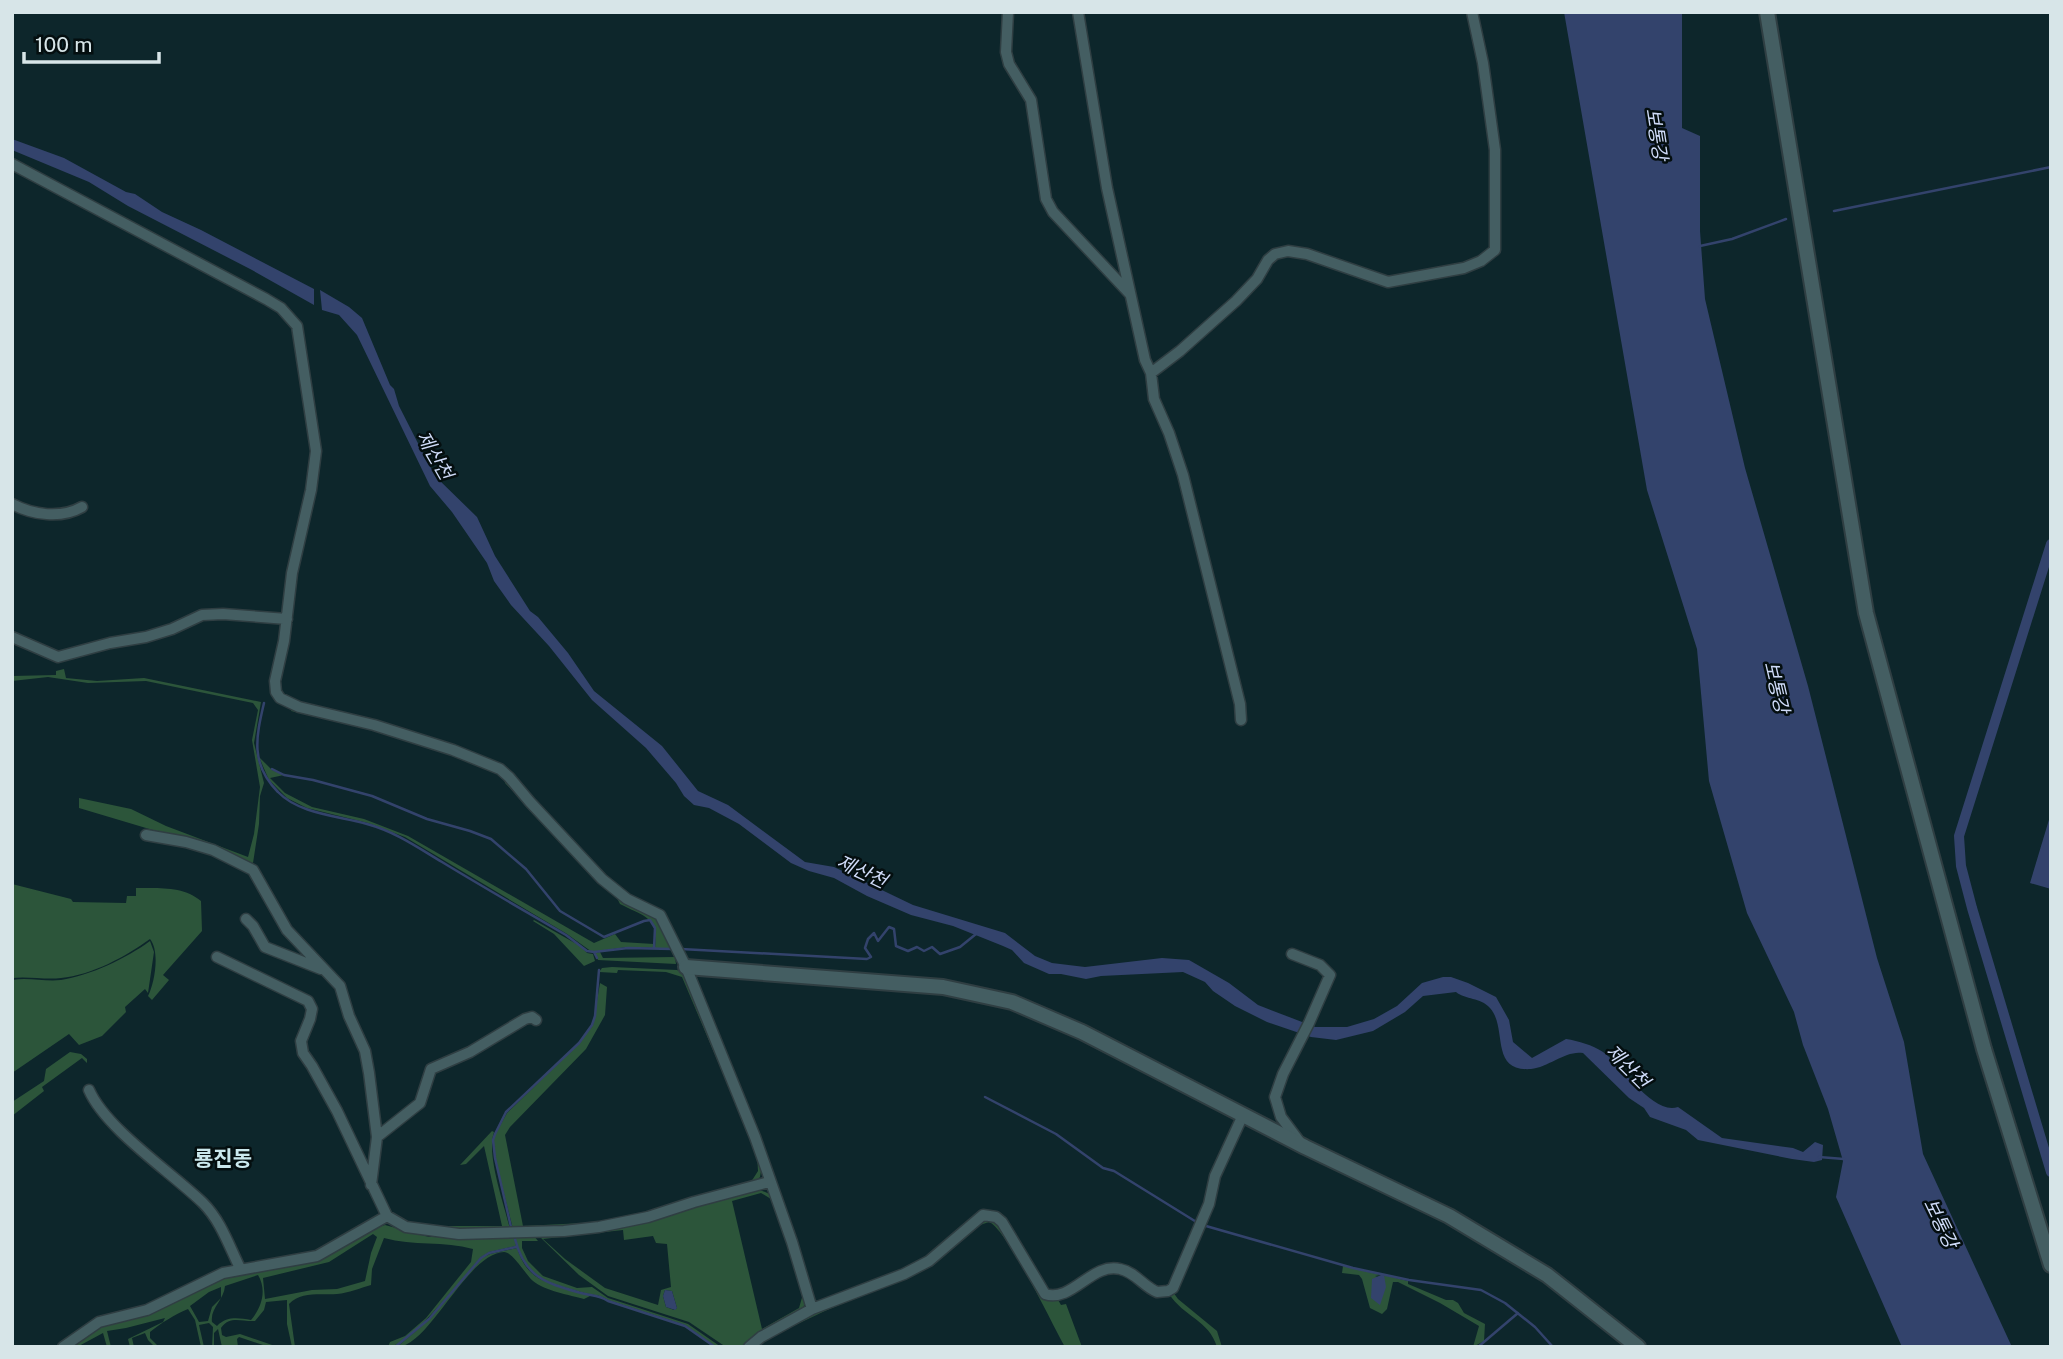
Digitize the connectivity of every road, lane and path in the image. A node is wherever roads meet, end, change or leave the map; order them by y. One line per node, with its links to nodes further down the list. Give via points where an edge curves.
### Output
1 (1008, 12): 6 (street, via 1006,52 1031,100 1046,199)
2 (1077, 12): 6 (street)
3 (1472, 12): 7 (street, via 1495,150 1495,250 1464,268 1388,282 1307,254 1275,254 1236,301)
4 (1767, 12): 27 (main road, via 1866,613 1984,1049)
5 (12, 164): 10 (street, via 266,299 297,326 316,451)
6 (1130, 294): 7 (street)
7 (1151, 373): 12 (street, via 1154,400 1177,455 1200,535)
8 (12, 504): 9 (street, via 34,513 61,514)
9 (82, 507)
10 (287, 619): 11 (street, via 202,615 146,637 58,657); 17 (street, via 275,681 280,698 299,708 453,750 499,769 602,879 626,899 660,915)
11 (12, 637)
12 (1241, 720)
13 (146, 835): 18 (street, via 213,850 253,870 287,930)
14 (246, 919): 18 (street, via 265,947)
15 (1292, 954): 23 (street, via 1320,965 1330,975 1275,1097 1281,1117)
16 (217, 957): 25 (street, via 308,1001 312,1009 300,1041 303,1053 337,1111)
17 (686, 967): 21 (main road, via 943,987 1012,1002 1082,1032); 24 (street)
18 (324, 970): 22 (street, via 340,986 365,1051)
19 (536, 1020): 22 (street, via 525,1019 431,1069 420,1103)
20 (89, 1090): 28 (street, via 124,1134 204,1204)
21 (1243, 1115): 23 (main road); 29 (street, via 1215,1175 1200,1227 1168,1291 1157,1292 1116,1268 1065,1293 1045,1294 1002,1222 989,1215 978,1218 917,1268)
22 (377, 1137): 25 (street)
23 (1305, 1147): 32 (main road, via 1449,1216 1547,1275)
24 (769, 1182): 26 (street, via 627,1223 565,1231 459,1234 406,1227); 29 (street)
25 (371, 1185): 26 (street)
26 (387, 1216): 28 (street, via 317,1256)
27 (2051, 1265)
28 (240, 1268): 30 (street, via 147,1310 99,1322)
29 (812, 1309): 31 (street)
30 (63, 1347)
31 (750, 1347)
32 (1637, 1347)

